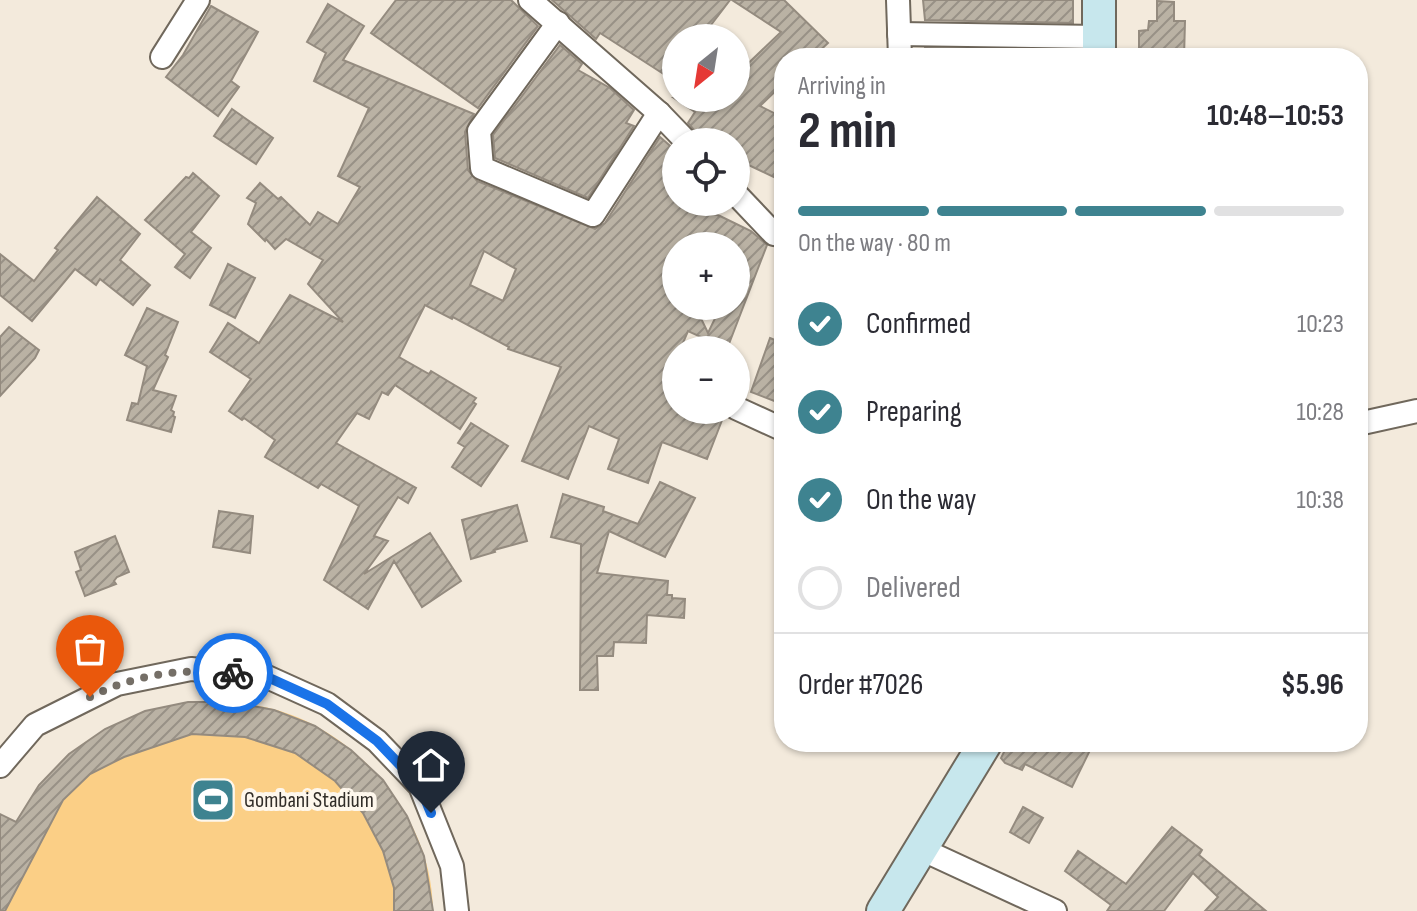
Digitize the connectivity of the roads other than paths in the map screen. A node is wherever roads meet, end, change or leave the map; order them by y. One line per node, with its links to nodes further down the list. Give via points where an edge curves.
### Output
1 (198, 0): 9 (street)
2 (530, 0): 5 (street)
3 (898, 0): 6 (street)
4 (1099, 0): 7 (main road)
5 (558, 23): 10 (street); 10 (street, via 479,131 482,168 593,215)
6 (899, 34): 7 (street); 8 (street)
7 (1099, 47)
8 (900, 48)
9 (162, 57)
10 (659, 113): 11 (street)
11 (673, 128)
12 (750, 209): 13 (street)
13 (774, 234)
14 (1417, 411): 16 (street)
15 (750, 414): 17 (street)
16 (1368, 422)
17 (774, 425)
18 (980, 752): 20 (main road)
19 (0, 766): 21 (street, via 35,725 117,684 191,669 265,676 327,704 377,741 420,786 452,866)
20 (921, 849): 22 (main road); 23 (street)
21 (457, 911)
22 (883, 911)
23 (1055, 911)

